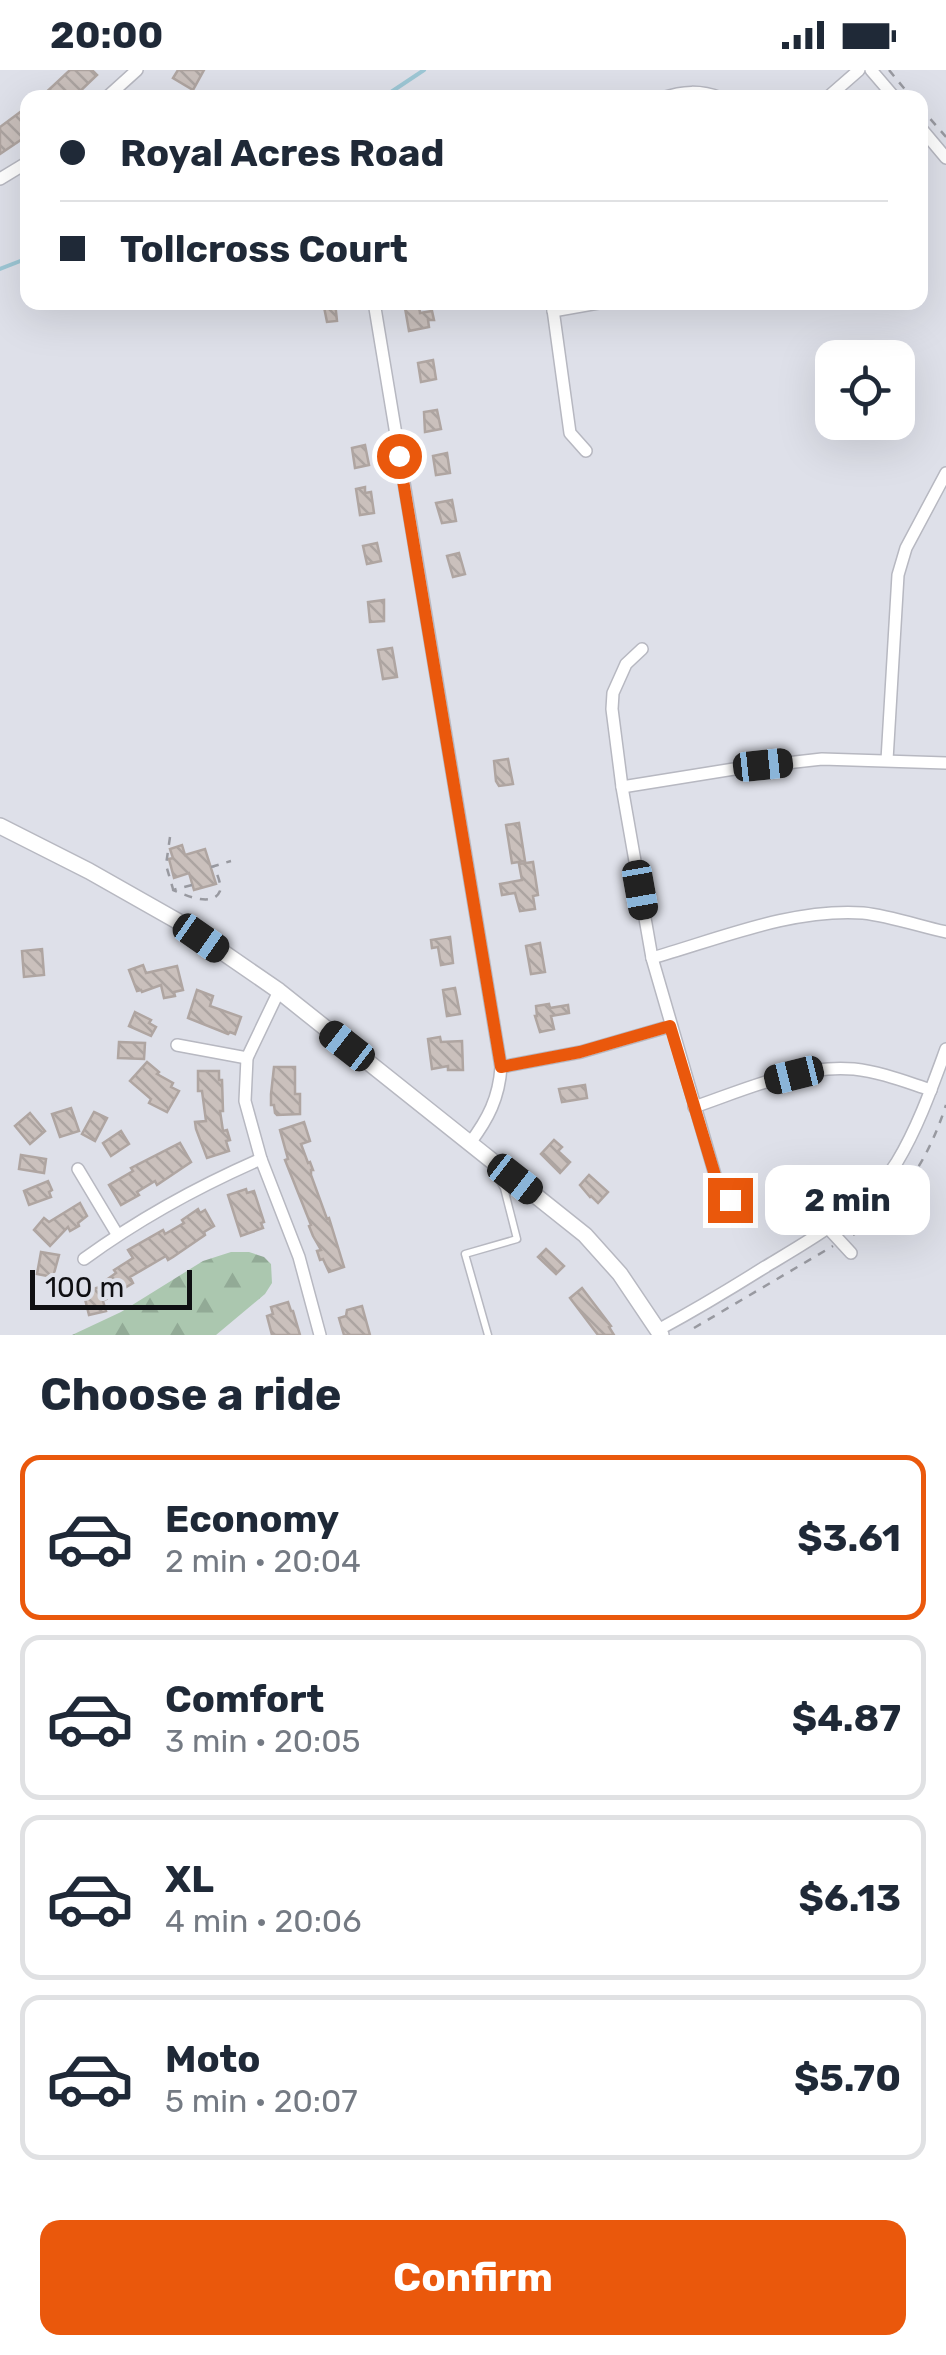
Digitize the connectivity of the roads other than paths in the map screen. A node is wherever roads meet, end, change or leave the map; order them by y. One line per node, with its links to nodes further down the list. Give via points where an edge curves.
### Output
1 (137, 70): 4 (street)
2 (858, 70): 5 (street)
3 (871, 70): 6 (street)
4 (115, 90)
5 (836, 90)
6 (888, 90)
7 (928, 137): 8 (street)
8 (946, 158)
9 (375, 310): 25 (street)
10 (552, 310): 11 (street, via 570,433)
11 (586, 451)
12 (946, 473): 14 (street, via 898,575)
13 (642, 649): 16 (street, via 626,664 613,693)
14 (888, 760): 15 (street); 16 (street, via 822,758)
15 (946, 763)
16 (622, 786): 19 (street)
17 (0, 826): 20 (street, via 179,922)
18 (946, 932): 19 (street, via 866,914 811,915)
19 (652, 958): 21 (street)
20 (279, 992): 24 (street); 28 (street)
21 (670, 1026): 25 (street); 27 (street)
22 (176, 1045): 24 (street)
23 (946, 1049): 26 (street)
24 (247, 1058): 30 (street, via 245,1101)
25 (501, 1067): 28 (street, via 494,1106)
26 (931, 1090): 27 (street, via 863,1070 815,1070); 33 (street, via 895,1165)
27 (694, 1107): 32 (street, via 720,1192)
28 (470, 1143): 29 (street)
29 (485, 1156): 37 (street, via 585,1235); 39 (lane, via 504,1188 517,1239 465,1254)
30 (261, 1159): 34 (street); 38 (street)
31 (78, 1169): 34 (street)
32 (739, 1204)
33 (828, 1228): 35 (street); 37 (street)
34 (117, 1234): 36 (street)
35 (850, 1253)
36 (84, 1259)
37 (660, 1332)
38 (320, 1335)
39 (488, 1335)

